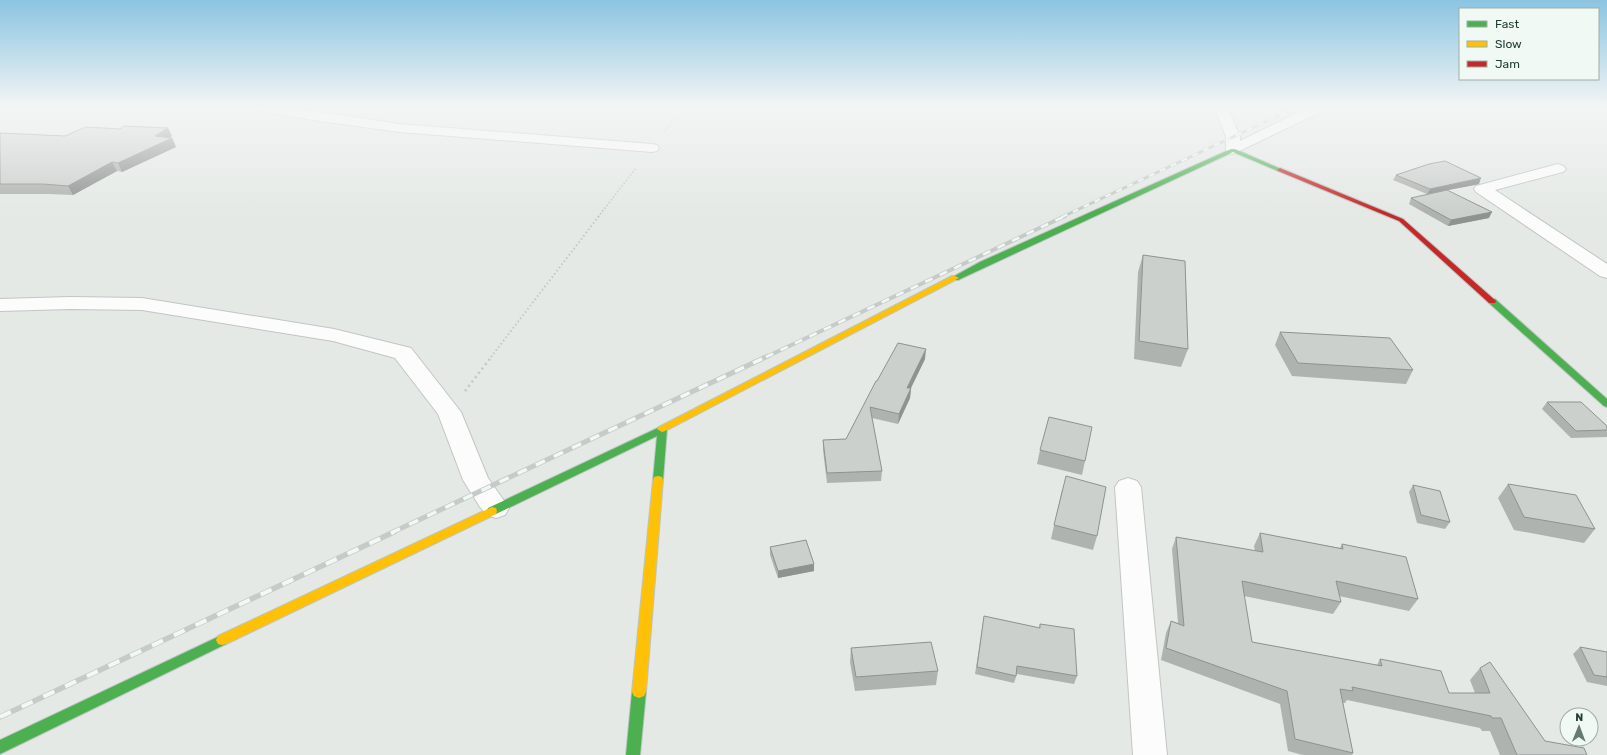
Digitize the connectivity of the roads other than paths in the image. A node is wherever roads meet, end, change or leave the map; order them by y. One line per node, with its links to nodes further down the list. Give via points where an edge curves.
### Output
1 (566, 141): 4 (street)
2 (1233, 141): 5 (street)
3 (1251, 141): 5 (street)
4 (652, 148)
5 (1233, 150): 9 (street, via 1401,220); 10 (street, via 983,264)
6 (1558, 169): 7 (street, via 1482,189)
7 (1607, 272)
8 (0, 305): 12 (street, via 142,304 334,335 403,352 449,412 476,480)
9 (1607, 404)
10 (662, 428): 12 (street); 14 (street)
11 (1128, 488): 15 (street)
12 (496, 508): 13 (street)
13 (0, 747)
14 (633, 755)
15 (1150, 755)

